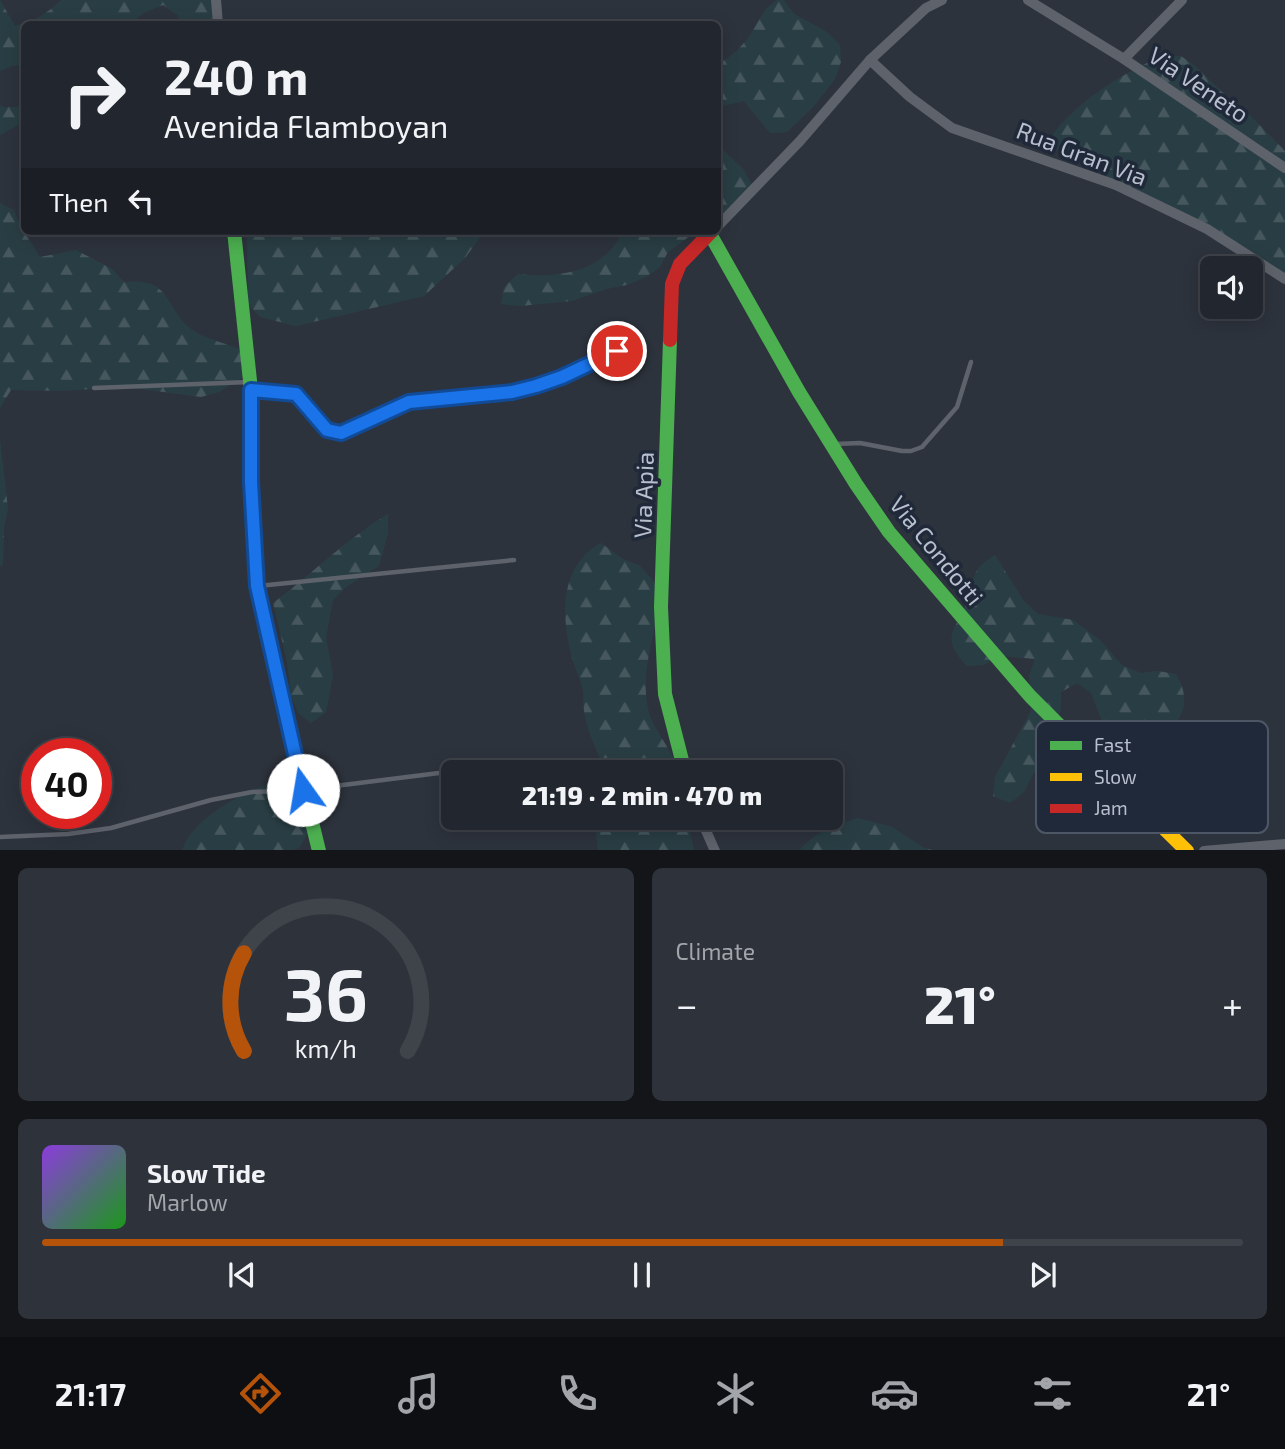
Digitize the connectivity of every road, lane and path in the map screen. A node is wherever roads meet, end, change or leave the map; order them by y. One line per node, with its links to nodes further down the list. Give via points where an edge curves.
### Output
1 (216, 0): 5 (street)
2 (942, 0): 7 (street, Via Apia, via 926,8)
3 (1028, 0): 6 (street)
4 (1182, 0): 6 (street)
5 (218, 21)
6 (1124, 59): 8 (street, Via Veneto)
7 (870, 61): 9 (street, Via Apia); 13 (street, Rua Gran Via, via 952,128 1116,185 1207,229)
8 (1285, 168)
9 (721, 222)
10 (234, 235): 16 (street)
11 (708, 235): 22 (street, Via Apia, via 680,264 672,284 661,607 665,694)
12 (716, 235): 18 (street, Via Condotti)
13 (1285, 279)
14 (617, 351): 16 (street, via 536,386 409,402 341,433 327,430 296,394)
15 (971, 362): 18 (lane, via 957,407 922,447 902,451 860,443)
16 (250, 386): 17 (lane); 20 (street)
17 (94, 388)
18 (832, 444): 21 (street, Via Condotti, via 889,532)
19 (514, 560): 20 (lane)
20 (257, 586): 24 (street)
21 (1055, 721)
22 (681, 760)
23 (441, 773): 24 (lane)
24 (303, 790): 27 (lane, via 252,792 211,800 111,828); 29 (street)
25 (706, 830): 30 (street)
26 (1170, 833): 31 (street, Via Condotti)
27 (0, 837)
28 (1285, 844): 32 (street)
29 (319, 850)
30 (715, 850)
31 (1187, 850)
32 (1205, 850)

